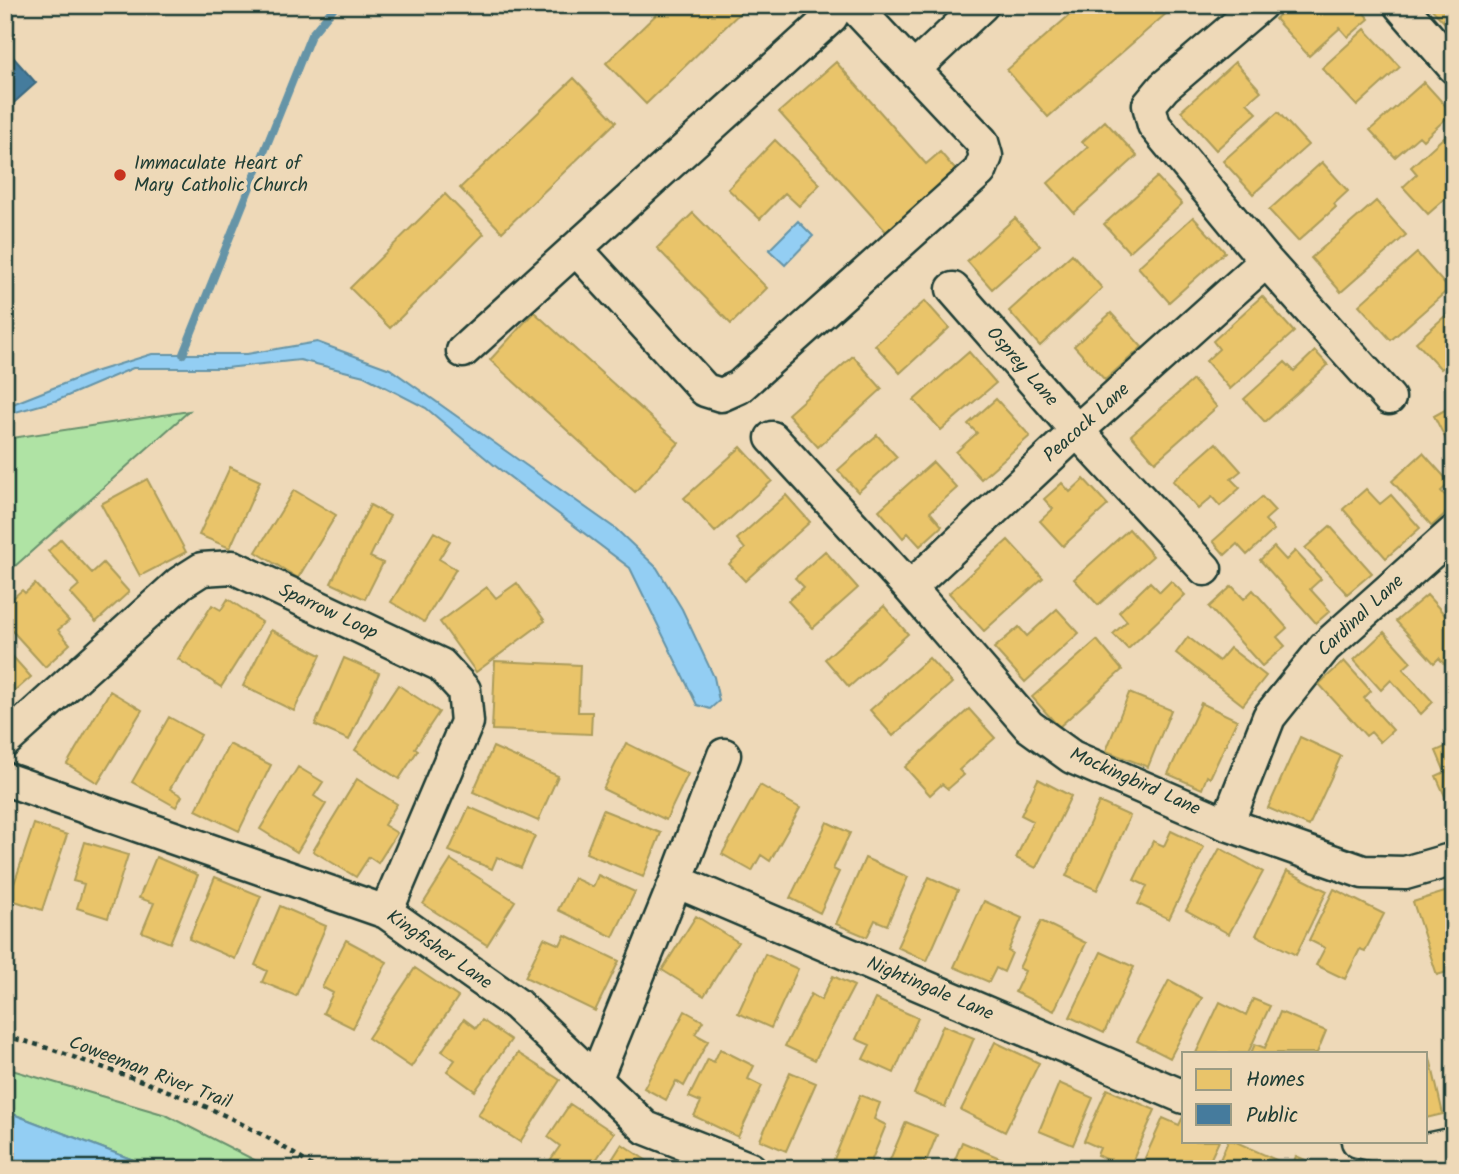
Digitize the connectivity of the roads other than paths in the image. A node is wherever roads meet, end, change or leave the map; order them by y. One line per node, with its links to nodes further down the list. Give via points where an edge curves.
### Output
1 (838, 5): 8 (street, via 831,17)
2 (853, 5): 7 (street)
3 (982, 5): 7 (street)
4 (1260, 5): 9 (street, via 1149,104 1154,125)
5 (1399, 5): 6 (street)
6 (1454, 67)
7 (914, 69): 8 (street, via 982,142 986,156 980,170 739,387 720,395 705,390)
8 (576, 249): 11 (street)
9 (1266, 261): 12 (street); 13 (street, Peacock Lane)
10 (954, 289): 13 (street, Osprey Lane)
11 (463, 351)
12 (1389, 398)
13 (1077, 430): 16 (street, Osprey Lane); 17 (street, Peacock Lane)
14 (772, 438): 17 (street, Mockingbird Lane)
15 (1454, 532): 21 (street, Cardinal Lane, via 1325,647 1269,717)
16 (1205, 569)
17 (911, 588): 21 (street, Mockingbird Lane, via 1028,726 1072,757)
18 (5, 741): 24 (street, Sparrow Loop, via 180,583 202,569 233,568 441,665 464,691 467,722)
19 (724, 755): 23 (street)
20 (5, 779): 24 (street, Kingfisher Lane)
21 (1227, 824): 22 (street, Mockingbird Lane, via 1363,872 1405,873)
22 (1454, 859)
23 (676, 881): 25 (street); 26 (street, Nightingale Lane)
24 (386, 912): 25 (street, Kingfisher Lane, via 516,1004)
25 (596, 1078): 29 (street, Kingfisher Lane, via 646,1128)
26 (1182, 1096)
27 (1362, 1142): 28 (street, via 1412,1153)
28 (1454, 1144)
29 (750, 1169)

